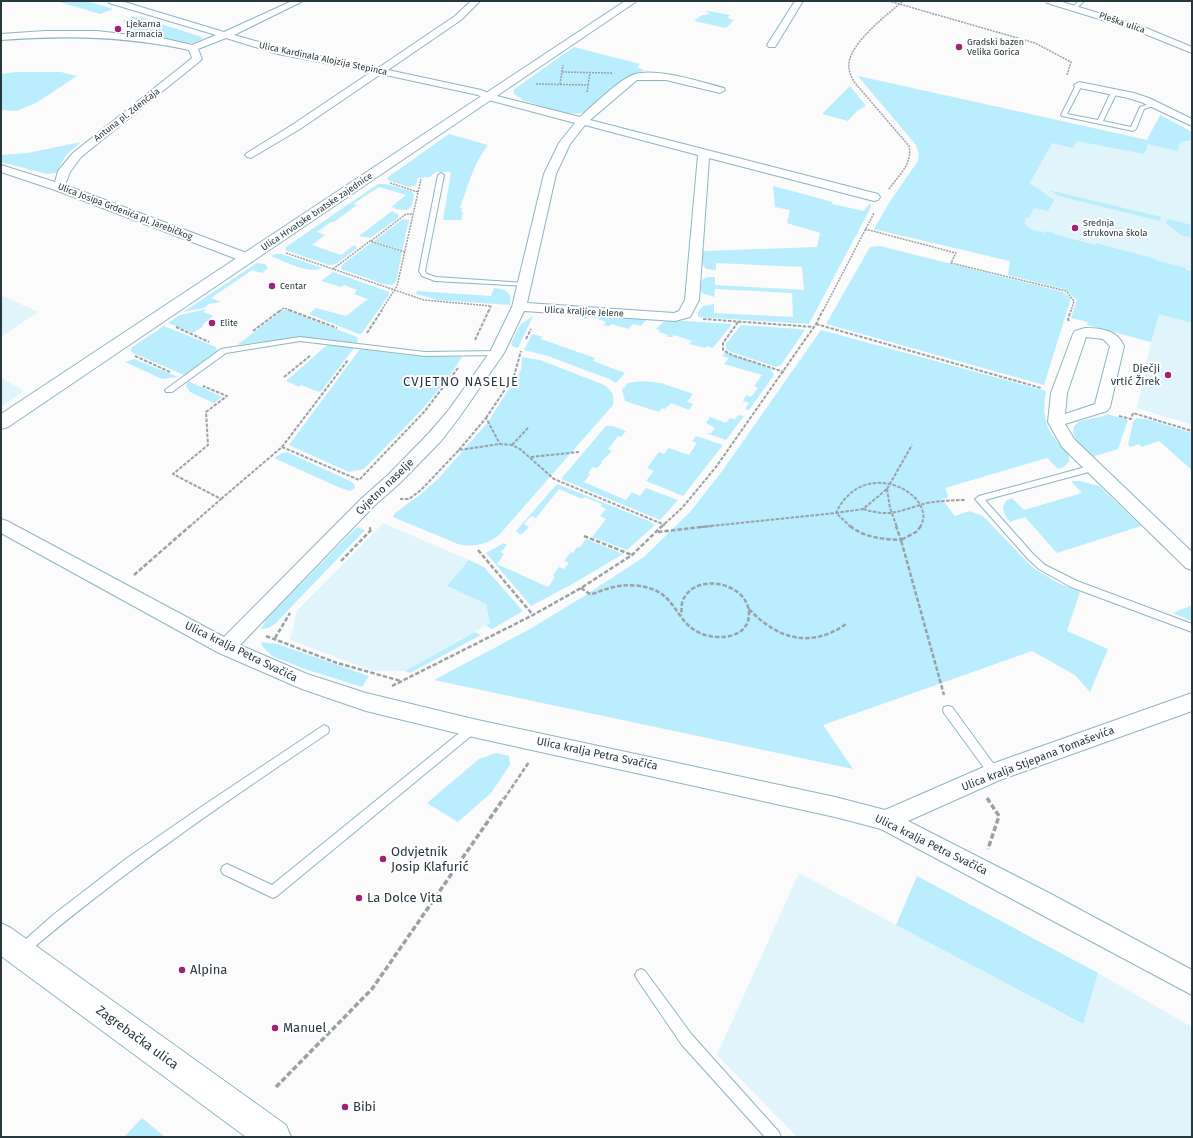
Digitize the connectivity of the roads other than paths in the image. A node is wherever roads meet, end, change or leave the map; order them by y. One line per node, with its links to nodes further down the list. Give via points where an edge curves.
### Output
1 (112, 1): 9 (street, Ulica Kardinala Alojzija Stepinca)
2 (142, 1): 9 (street)
3 (299, 1): 11 (street)
4 (476, 1): 16 (street, via 458,18)
5 (632, 1): 20 (street, Ulica Hrvatske bratske zajednice)
6 (799, 1): 13 (street)
7 (1050, 1): 10 (street, Pleška ulica)
8 (1082, 1): 10 (lane)
9 (129, 6): 11 (street, Ulica Kardinala Alojzija Stepinca)
10 (1074, 8): 15 (street, Pleška ulica, via 1138,28)
11 (223, 36): 14 (street); 16 (street, Ulica Kardinala Alojzija Stepinca, via 278,52)
12 (1, 37): 14 (street, via 97,34 166,42)
13 (772, 45)
14 (193, 48): 29 (street, Antuna pl. Zdenčaja, via 197,59 77,155 64,171)
15 (1192, 50)
16 (380, 71): 20 (street, Ulica Kardinala Alojzija Stepinca, via 481,93); 26 (street)
17 (1079, 85): 19 (street); 23 (lane, via 1064,115)
18 (720, 90): 22 (street, via 661,77 634,78)
19 (1114, 92): 21 (street); 23 (lane)
20 (489, 97): 22 (street); 31 (street, Ulica Hrvatske bratske zajednice)
21 (1155, 104): 23 (lane, via 1142,108 1133,130); 24 (street)
22 (585, 117): 25 (street); 32 (street, via 555,159)
23 (1100, 122)
24 (1192, 123)
25 (704, 154): 30 (street); 33 (street, Ulica kraljice Jelene, via 692,300 685,314 675,317)
26 (250, 155)
27 (1, 168): 29 (street, Ulica Josipa Grdenića pl. Jarebičkog)
28 (441, 176): 32 (lane, via 422,271 424,275 435,279)
29 (59, 187): 31 (street, Ulica Josipa Grdenića pl. Jarebičkog)
30 (874, 197)
31 (247, 258): 37 (street, Ulica Hrvatske bratske zajednice)
32 (525, 285): 33 (street)
33 (519, 308): 34 (street, Cvjetno naselje)
34 (497, 353): 35 (lane, via 425,354 300,339 224,351); 42 (street, Cvjetno naselje, via 435,437)
35 (169, 390)
36 (1056, 422): 36 (street, via 1059,393 1080,334 1092,332 1111,337 1117,346 1102,407); 38 (street, via 1068,443)
37 (1, 423)
38 (1093, 468): 40 (street); 41 (lane, via 979,499 1042,567 1074,584)
39 (1, 525): 42 (street, Ulica kralja Petra Svačića)
40 (1192, 563)
41 (1192, 628)
42 (226, 647): 45 (street, Ulica kralja Petra Svačića, via 302,681 366,702)
43 (1192, 702): 47 (street, Ulica kralja Stjepana Tomaševića)
44 (948, 710): 47 (lane)
45 (473, 728): 48 (street, Ulica kralja Petra Svačića); 49 (lane, via 273,892)
46 (324, 730): 50 (lane, via 143,853 61,915)
47 (994, 773): 48 (street, Ulica kralja Stjepana Tomaševića)
48 (885, 820): 52 (street, Ulica kralja Petra Svačića)
49 (227, 870)
50 (10, 945): 53 (street, Zagrebačka ulica)
51 (641, 975): 54 (lane, via 687,1040)
52 (1192, 983)
53 (274, 1137)
54 (774, 1137)

